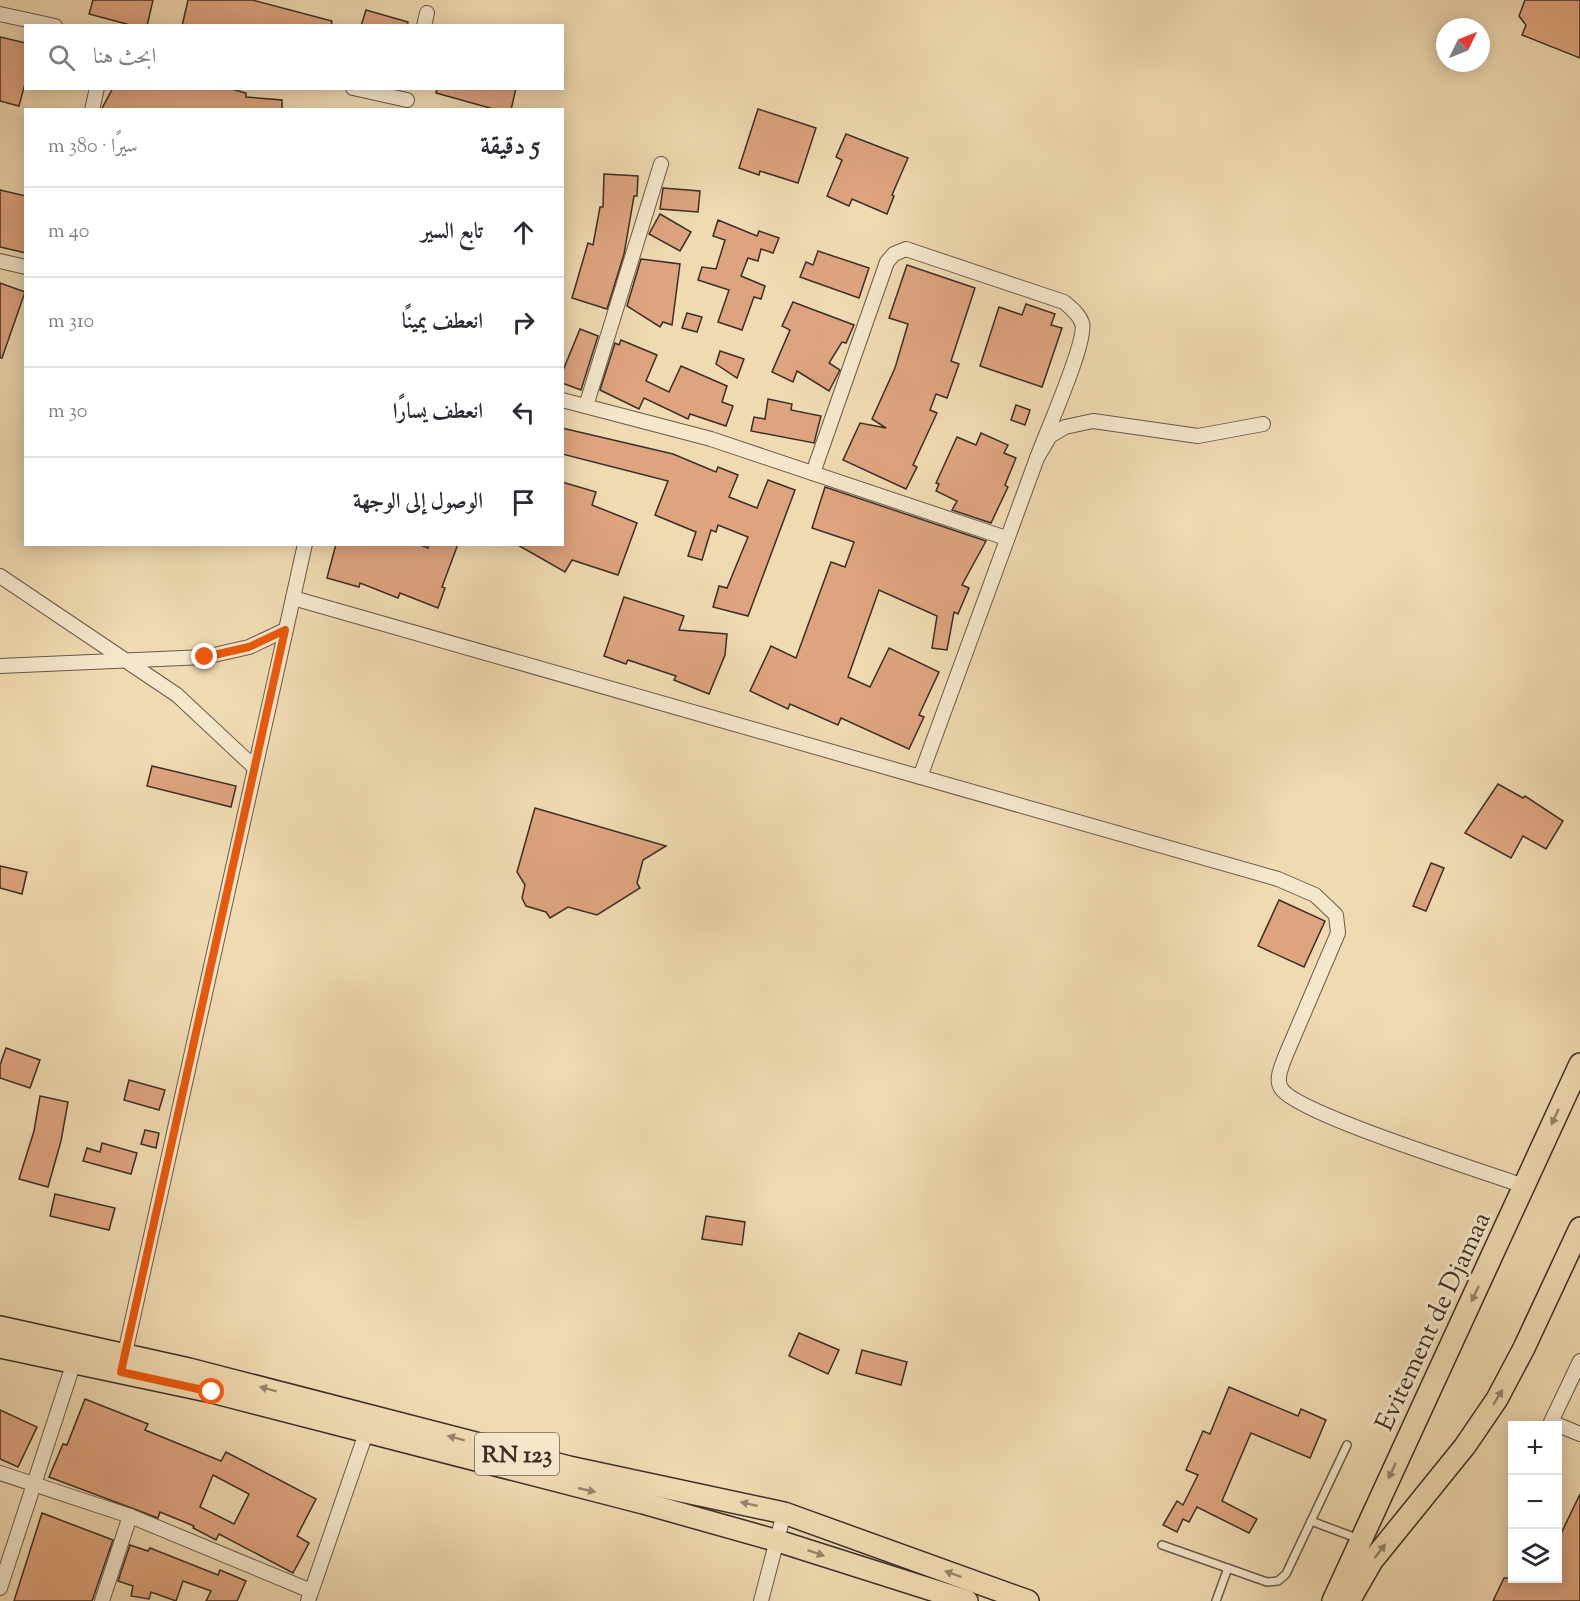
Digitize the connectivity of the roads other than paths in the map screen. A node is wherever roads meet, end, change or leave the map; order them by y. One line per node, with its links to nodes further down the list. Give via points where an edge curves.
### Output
1 (0, 14): 2 (street)
2 (46, 24)
3 (97, 90): 6 (street)
4 (363, 90): 5 (street)
5 (408, 99)
6 (92, 108)
7 (661, 164): 11 (street)
8 (0, 261): 9 (street)
9 (24, 267)
10 (564, 400): 11 (street)
11 (586, 406): 14 (street, via 711,439)
12 (1263, 424): 13 (street, via 1198,436 1093,421 1050,436)
13 (1037, 458): 14 (street, via 1080,346 1083,324 1064,302 906,249 887,262); 15 (street)
14 (813, 473): 15 (street)
15 (1006, 538): 23 (street)
16 (305, 546): 18 (street)
17 (0, 576): 20 (street)
18 (293, 598): 19 (street); 23 (street)
19 (285, 630): 20 (street, via 249,647 205,657); 22 (street)
20 (126, 660): 21 (street); 22 (street, via 177,695)
21 (0, 666)
22 (254, 767): 31 (street)
23 (920, 777): 25 (street, via 1278,879 1315,895 1336,915 1338,933 1285,1057 1279,1086 1288,1098 1355,1127)
24 (1580, 1064): 25 (main road, Evitement de Djamaa, one-way to 25)
25 (1524, 1186): 41 (main road, Evitement de Djamaa, one-way to 41)
26 (1580, 1228): 52 (main road, one-way to 26, via 1372,1561 1465,1446 1497,1399)
27 (0, 1327): 31 (main road, RN 123)
28 (0, 1347): 30 (main road, RN 123)
29 (1580, 1361): 33 (street, via 1551,1422)
30 (74, 1362): 31 (main road, RN 123); 36 (street)
31 (122, 1363): 32 (main road, RN 123, via 212,1392); 37 (main road, RN 123, one-way to 31, via 533,1459 235,1380)
32 (366, 1433): 40 (main road, RN 123, one-way to 40); 45 (street)
33 (1580, 1434)
34 (1347, 1445): 39 (lane)
35 (0, 1473): 36 (street)
36 (35, 1485): 38 (street); 44 (street)
37 (784, 1513): 40 (street); 49 (main road, RN 123, one-way to 37)
38 (130, 1516): 45 (street); 46 (street)
39 (1311, 1521): 41 (lane); 43 (lane, via 1286,1574 1278,1581 1268,1582)
40 (778, 1540): 47 (street); 48 (main road, RN 123, one-way to 48)
41 (1361, 1540): 51 (main road, Evitement de Djamaa)
42 (1162, 1545): 43 (lane)
43 (1228, 1568): 50 (lane)
44 (0, 1588)
45 (309, 1596)
46 (102, 1601)
47 (762, 1601)
48 (967, 1601)
49 (1028, 1601)
50 (1216, 1601)
51 (1333, 1601)
52 (1349, 1601)

